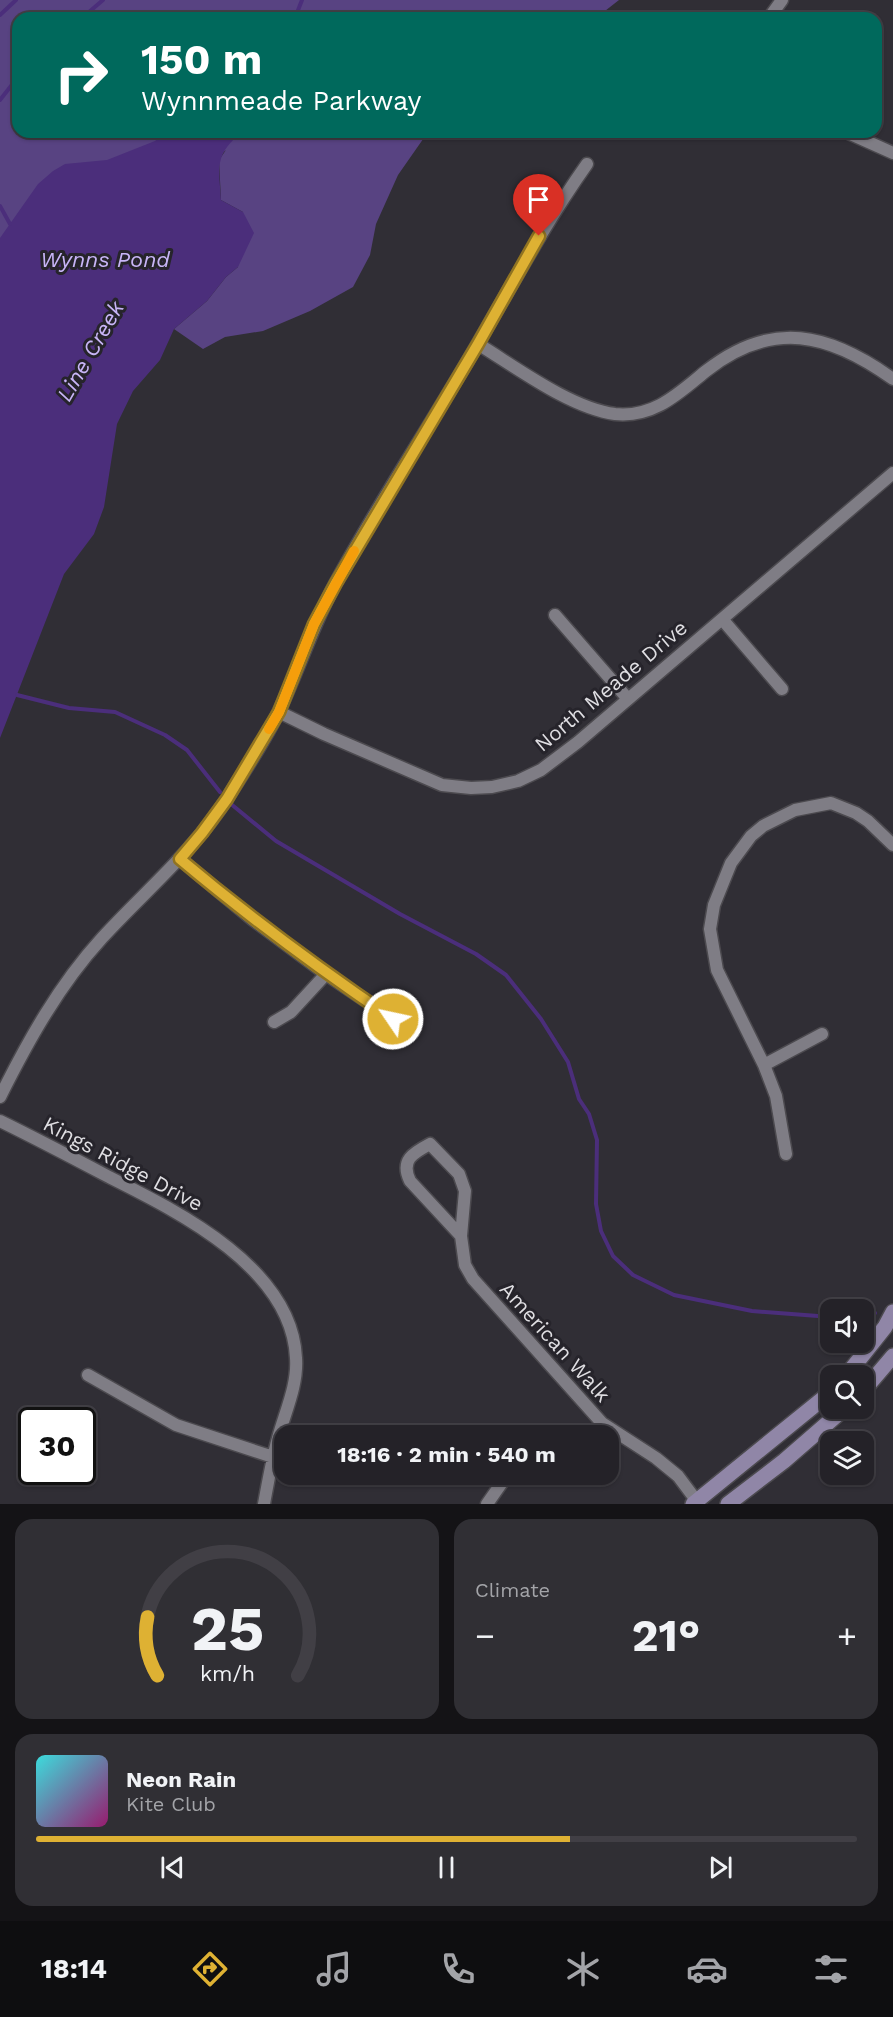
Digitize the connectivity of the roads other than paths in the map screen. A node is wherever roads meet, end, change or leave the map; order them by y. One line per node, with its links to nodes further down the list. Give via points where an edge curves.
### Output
1 (859, 138): 2 (street)
2 (893, 153)
3 (587, 164): 4 (street, via 539,236)
4 (478, 344): 5 (street, via 565,397 615,414 639,413 675,398 722,360 742,348 775,338 825,342); 11 (street, via 336,583 314,624)
5 (893, 379)
6 (893, 473): 8 (street, North Meade Drive)
7 (555, 615): 10 (street)
8 (722, 619): 9 (street); 10 (street, North Meade Drive)
9 (782, 689)
10 (628, 699): 11 (street, North Meade Drive, via 541,770 518,781 471,788 442,785)
11 (279, 712): 13 (street, via 227,799)
12 (893, 846): 18 (street, via 856,813 831,803 795,810 764,826 751,836 731,863 711,918 717,970)
13 (180, 859): 14 (street); 19 (street, via 78,967 46,1012)
14 (326, 974): 15 (street); 16 (street, via 291,1012)
15 (393, 1019)
16 (274, 1022)
17 (822, 1034): 18 (street)
18 (764, 1065): 21 (street, via 776,1096)
19 (0, 1097)
20 (0, 1122): 30 (street, Kings Ridge Drive, via 182,1215 236,1255 273,1294 289,1327 296,1375)
21 (786, 1154)
22 (461, 1236): 22 (street, American Walk, via 465,1191 459,1174 430,1144 413,1154 406,1172); 32 (street, American Walk, via 465,1264 473,1279 584,1405 602,1423 678,1476)
23 (893, 1312): 25 (street)
24 (893, 1356): 27 (street)
25 (855, 1365)
26 (88, 1375): 30 (street, via 176,1425)
27 (874, 1378)
28 (820, 1401): 32 (street)
29 (832, 1419): 35 (street)
30 (273, 1457): 33 (street, Kings Ridge Drive)
31 (500, 1485): 34 (street)
32 (696, 1503)
33 (264, 1504)
34 (487, 1504)
35 (728, 1504)

